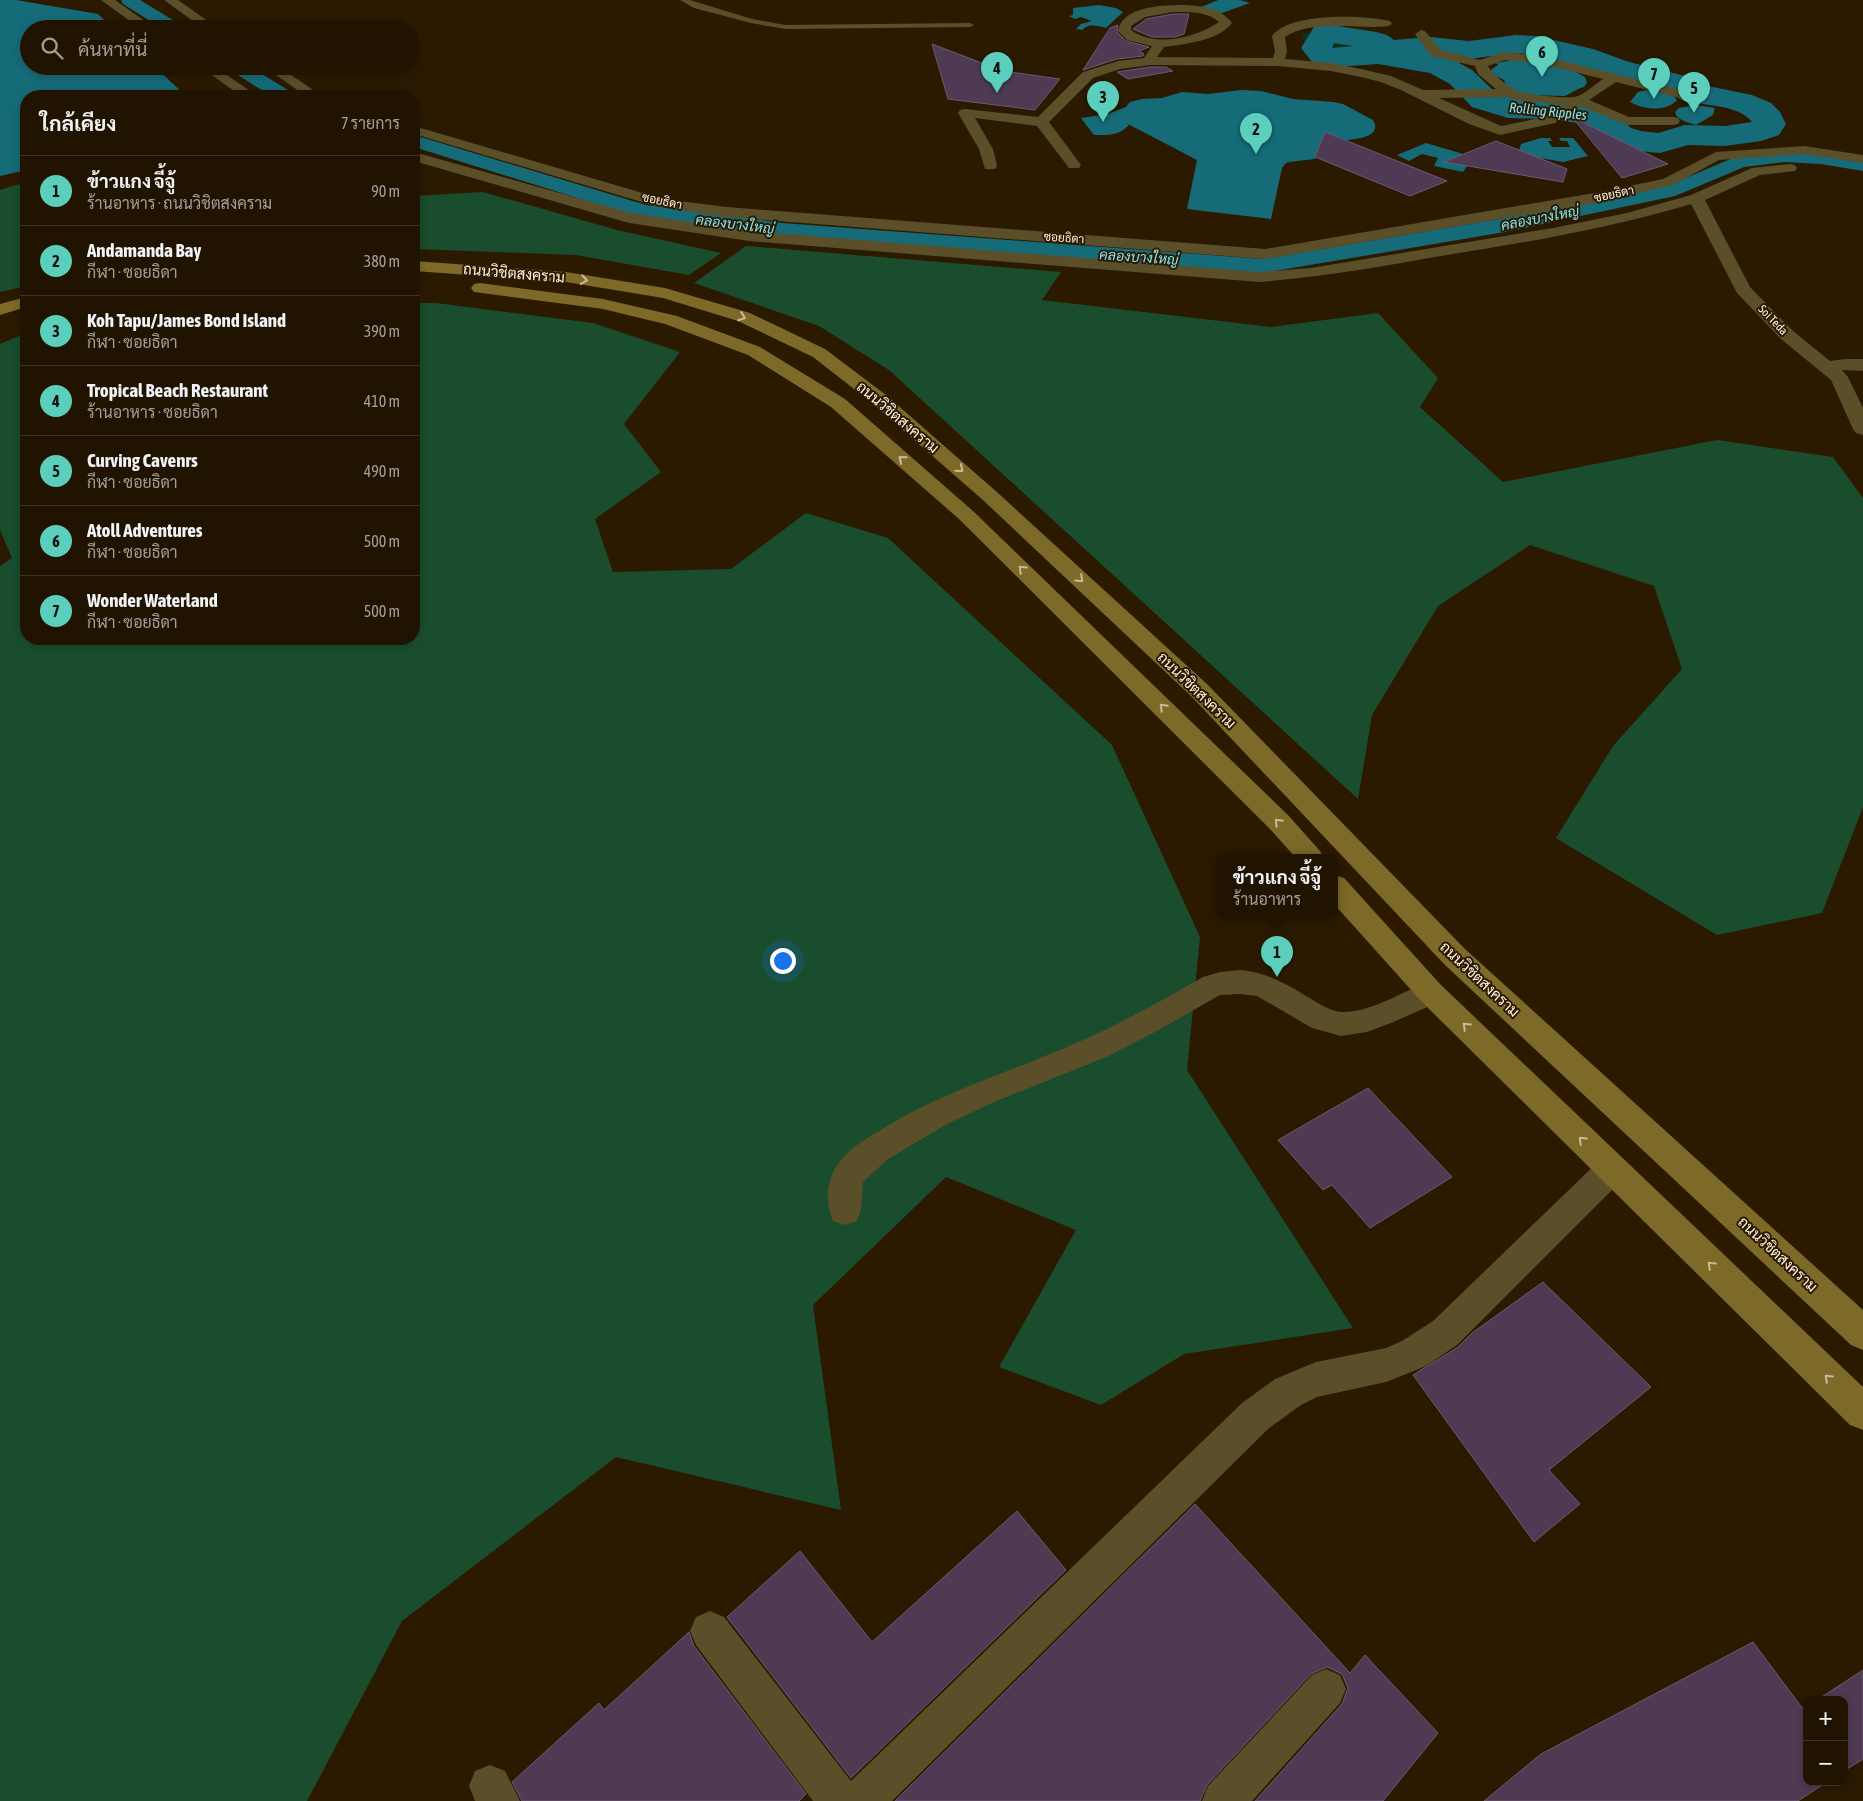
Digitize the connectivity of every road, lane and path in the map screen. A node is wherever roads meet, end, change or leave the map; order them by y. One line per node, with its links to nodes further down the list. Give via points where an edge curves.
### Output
1 (107, 0): 5 (street)
2 (170, 0): 6 (street)
3 (684, 0): 7 (lane, via 752,22 785,27)
4 (1426, 18): 11 (street, via 1410,12 1388,19 1390,27 1308,23 1284,29 1278,36 1281,51)
5 (137, 20)
6 (200, 20)
7 (970, 25)
8 (1422, 34): 12 (street, via 1436,53)
9 (1160, 44): 9 (street, via 1192,37 1226,23 1207,12 1169,8 1140,14 1125,25 1124,31 1132,37); 10 (street)
10 (1150, 60): 11 (street); 23 (street, via 1118,65 1088,75)
11 (1278, 62): 19 (street, via 1361,73)
12 (1477, 63): 15 (street, via 1504,56 1523,57 1563,63); 18 (street, via 1499,83)
13 (218, 75): 16 (street)
14 (284, 75): 17 (street)
15 (1614, 78): 20 (street); 21 (street)
16 (241, 90)
17 (306, 90)
18 (1502, 93): 19 (street); 21 (street)
19 (1422, 94): 21 (street, via 1500,131 1550,120)
20 (1700, 99)
21 (1578, 103): 22 (street, via 1594,106 1627,121)
22 (1673, 121)
23 (1041, 122): 27 (street, via 965,113 986,150); 28 (street)
24 (420, 132): 30 (street, ซอยธิดา, via 661,203 726,212 1265,254)
25 (420, 158): 32 (street, via 629,218 731,233 1259,277 1321,272 1553,233)
26 (1863, 159): 30 (street, ซอยธิดา, via 1804,150 1716,156 1668,182)
27 (990, 166)
28 (1074, 166)
29 (1863, 174): 31 (street, via 1815,166 1757,171)
30 (1600, 197): 32 (street)
31 (1696, 198): 32 (street); 40 (street, Soi Teda, via 1742,289 1788,335)
32 (1630, 216)
33 (420, 266): 47 (main road, ถนนวิชิตสงคราม, one-way to 47, via 566,277 665,293 744,318 820,353 879,399 991,497 1193,685 1455,957)
34 (420, 284): 42 (main road, ถนนวิชิตสงคราม, one-way to 34, via 1258,801 966,515 838,403 754,351 671,320 604,304 486,288)
35 (20, 304): 36 (main road)
36 (0, 310)
37 (20, 321): 38 (main road)
38 (0, 327)
39 (1863, 365): 40 (street)
40 (1827, 367): 41 (street, Soi Teda, via 1840,377)
41 (1863, 429)
42 (1307, 854)
43 (1338, 889): 44 (main road)
44 (1431, 993): 45 (main road, one-way to 44); 46 (street, via 1366,1019 1338,1023 1326,1020 1256,983 1213,985 1118,1038 952,1105 912,1126 853,1168 845,1184)
45 (1612, 1169): 48 (main road, one-way to 45); 52 (street, via 1445,1333 1414,1354 1386,1365 1316,1380 1288,1392 1255,1416)
46 (845, 1210)
47 (1863, 1333)
48 (1863, 1412)
49 (710, 1631): 51 (street)
50 (1326, 1689): 53 (street)
51 (840, 1801)
52 (861, 1801)
53 (1223, 1801)

